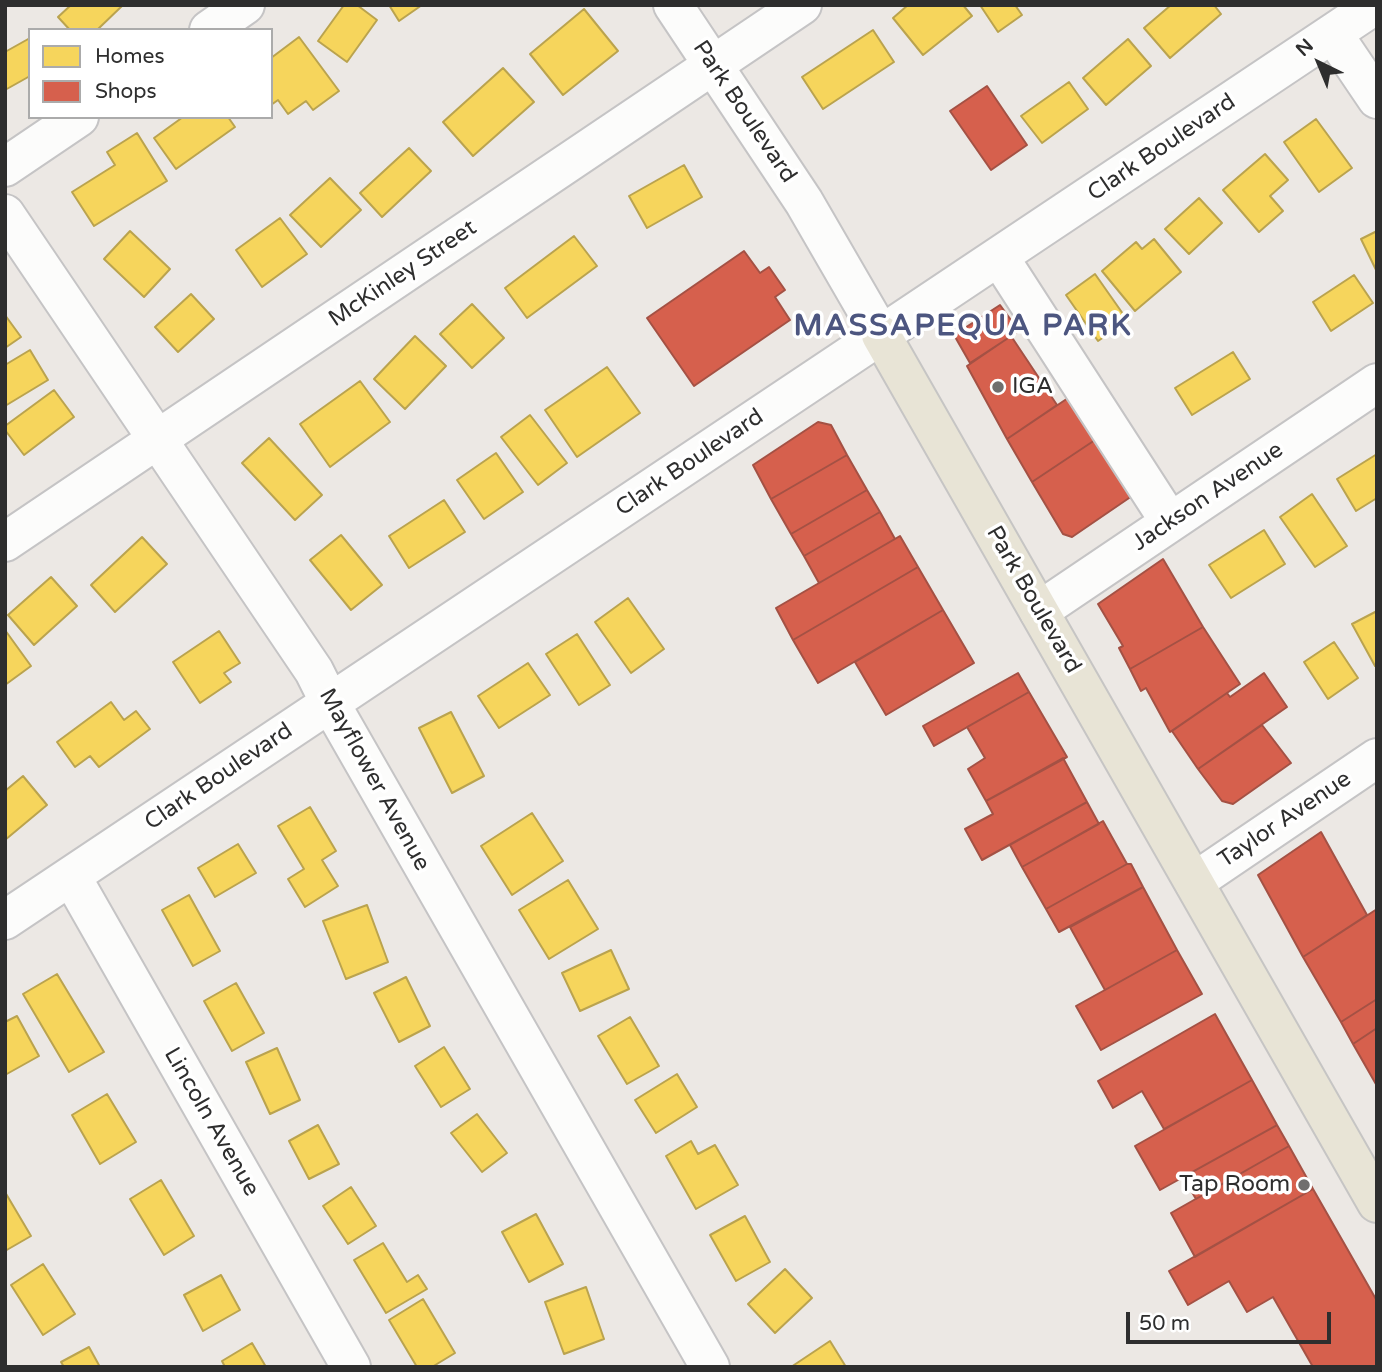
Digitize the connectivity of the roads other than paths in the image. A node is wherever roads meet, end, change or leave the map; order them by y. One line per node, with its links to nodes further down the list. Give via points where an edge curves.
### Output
1 (246, 5): 5 (street)
2 (673, 5): 7 (street, Park Boulevard)
3 (802, 5): 7 (street, McKinley Street)
4 (1375, 5): 6 (street, Clark Boulevard)
5 (212, 28)
6 (1333, 34): 8 (street); 12 (street, Clark Boulevard)
7 (713, 65): 13 (street, Park Boulevard, via 804,202); 15 (street, McKinley Street)
8 (1377, 99)
9 (76, 119): 10 (street)
10 (5, 167)
11 (5, 214): 15 (street, Mayflower Avenue)
12 (999, 257): 13 (street, Clark Boulevard); 16 (street)
13 (881, 335): 18 (main road, Park Boulevard); 19 (street, Clark Boulevard)
14 (1377, 383): 16 (street, Jackson Avenue)
15 (157, 439): 17 (street, McKinley Street); 19 (street, Mayflower Avenue, via 314,671)
16 (1170, 522): 18 (street, Jackson Avenue)
17 (5, 542)
18 (1039, 611): 22 (main road, Park Boulevard)
19 (330, 703): 21 (street, Clark Boulevard); 26 (street, Mayflower Avenue)
20 (1377, 758): 22 (street, Taylor Avenue)
21 (71, 876): 23 (street, Clark Boulevard); 25 (street, Lincoln Avenue)
22 (1194, 882): 24 (main road, Park Boulevard)
23 (5, 920)
24 (1377, 1203)
25 (351, 1367)
26 (710, 1367)

